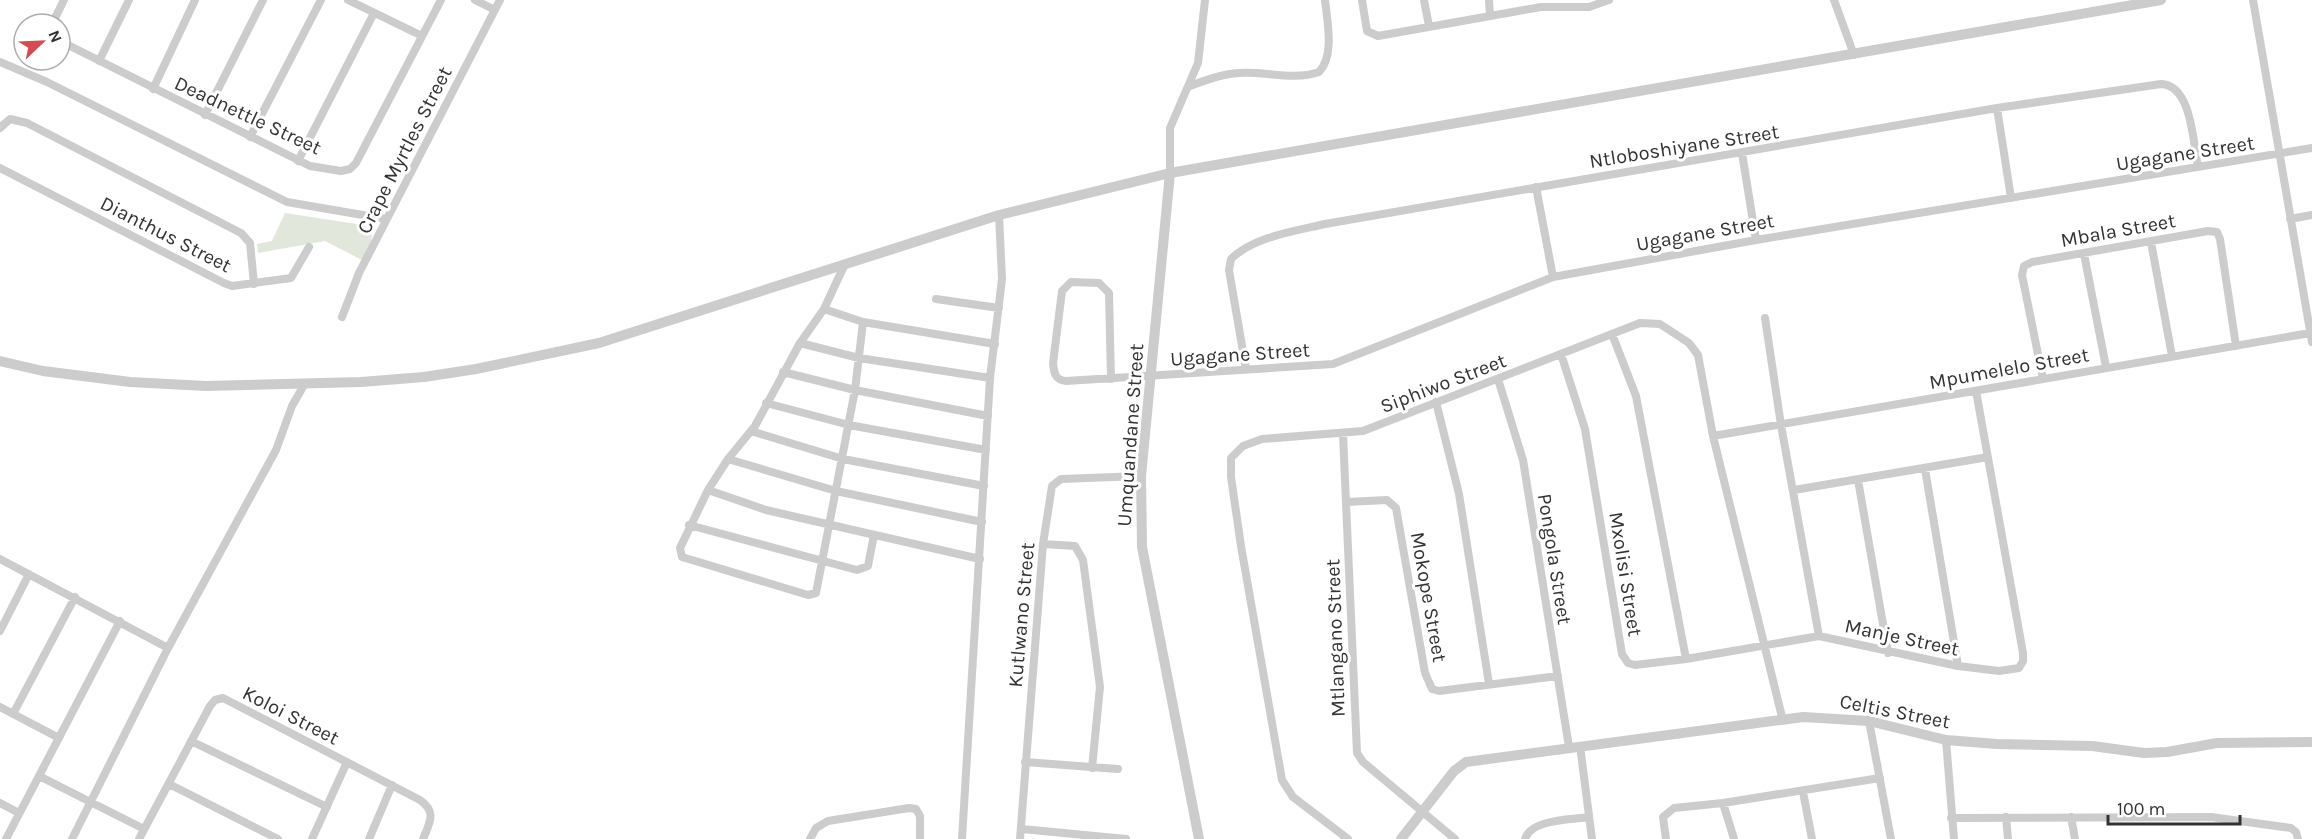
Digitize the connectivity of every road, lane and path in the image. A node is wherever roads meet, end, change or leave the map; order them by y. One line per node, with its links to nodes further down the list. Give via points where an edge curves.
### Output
1 (129, 0): 25 (street)
2 (195, 0): 28 (street)
3 (263, 0): 30 (street)
4 (321, 0): 32 (street)
5 (348, 0): 19 (street)
6 (441, 0): 22 (street, Deadnettle Street)
7 (475, 0): 18 (street)
8 (500, 0): 18 (street, Crape Myrtles Street)
9 (1205, 0): 27 (street, via 1198,63)
10 (1325, 0): 27 (street, via 1327,52 1318,72 1241,72)
11 (1362, 0): 21 (street, via 1367,31 1373,36)
12 (1424, 0): 21 (street)
13 (1489, 0): 20 (street)
14 (1609, 0): 20 (street, via 1589,7 1541,7)
15 (1834, 0): 24 (street)
16 (2162, 0): 24 (street)
17 (2253, 0): 35 (street)
18 (495, 10): 44 (street, Crape Myrtles Street)
19 (374, 13): 22 (street); 36 (street)
20 (1490, 16): 21 (street)
21 (1429, 26)
22 (422, 36): 36 (street, Deadnettle Street, via 356,163 341,171)
23 (72, 47): 25 (street, Deadnettle Street)
24 (1854, 55): 39 (street)
25 (99, 61): 28 (street, Deadnettle Street)
26 (0, 63): 44 (street, via 47,82 287,202)
27 (1190, 86): 39 (street, via 1170,128)
28 (153, 89): 30 (street, Deadnettle Street)
29 (1996, 108): 34 (street, Ntloboshiyane Street); 37 (street, Ntloboshiyane Street, via 2168,84 2183,96); 41 (street)
30 (205, 115): 32 (street, Deadnettle Street)
31 (0, 128): 52 (street, via 10,119 27,123 241,233 250,243)
32 (250, 137): 36 (street, Deadnettle Street)
33 (2312, 148): 35 (street, Ugagane Street)
34 (1742, 153): 40 (street, Ntloboshiyane Street); 46 (street)
35 (2278, 154): 37 (street, Ugagane Street); 45 (street)
36 (298, 161)
37 (2198, 167): 41 (street, Ugagane Street)
38 (0, 168): 52 (street, Dianthus Street, via 224,283)
39 (1170, 173): 42 (street); 72 (street, Umquandane Street)
40 (1536, 187): 51 (street); 69 (street, Ntloboshiyane Street, via 1325,224 1286,233 1237,253 1229,270)
41 (2011, 198): 46 (street, Ugagane Street)
42 (999, 215): 50 (street); 54 (street, via 1003,263)
43 (2312, 215): 45 (street)
44 (386, 219): 56 (street, Crape Myrtles Street)
45 (2290, 219): 60 (street)
46 (1756, 240): 51 (street, Ugagane Street)
47 (2151, 242): 49 (street, Mbala Street); 63 (street, Mbala Street, via 2208,231 2219,235); 65 (street)
48 (309, 247): 52 (street, Dianthus Street, via 291,278)
49 (2084, 254): 68 (street); 75 (street, Mbala Street, via 2032,262 2022,271)
50 (844, 266): 55 (street); 76 (street, via 571,350 423,377)
51 (1553, 277): 69 (street, Ugagane Street, via 1339,362)
52 (254, 284)
53 (936, 299): 54 (street)
54 (999, 308): 62 (street)
55 (824, 309): 58 (street); 61 (street)
56 (342, 317)
57 (1765, 318): 82 (street, Manje Street)
58 (863, 322): 62 (street); 66 (street)
59 (1612, 334): 64 (street, Siphiwo Street); 86 (street, Siphiwo Street, via 1654,322 1695,349); 115 (street, via 1636,396)
60 (2311, 338): 63 (street, Mpumelelo Street)
61 (800, 343): 66 (street); 70 (street)
62 (995, 344): 71 (street)
63 (2236, 346): 65 (street, Mpumelelo Street)
64 (1561, 354): 74 (street, Siphiwo Street); 115 (street, Mxolisi Street, via 1587,439 1622,654 1635,665)
65 (2172, 356): 68 (street, Mpumelelo Street)
66 (859, 358): 71 (street); 77 (street)
67 (0, 361): 76 (street, via 43,371 130,382)
68 (2106, 367): 75 (street, Mpumelelo Street)
69 (1246, 369): 72 (street, Ugagane Street)
70 (783, 372): 77 (street); 80 (street)
71 (990, 378): 81 (street)
72 (1151, 378): 73 (street, Ugagane Street); 92 (street, Umquandane Street)
73 (1111, 379): 73 (street, Ugagane Street, via 1066,381 1058,380 1054,374 1062,291 1071,282 1099,283 1108,293)
74 (1498, 379): 79 (street, Siphiwo Street); 117 (street, Pongola Street, via 1523,460)
75 (2043, 379): 78 (street, Mpumelelo Street)
76 (304, 385): 113 (street, via 276,450)
77 (855, 390): 81 (street); 83 (street)
78 (1976, 391): 82 (street, Mpumelelo Street); 88 (street, Manje Street)
79 (1436, 402): 85 (street, Siphiwo Street, via 1377,427); 118 (street, via 1459,494)
80 (766, 403): 83 (street); 84 (street)
81 (988, 416): 87 (street)
82 (1781, 424): 86 (street, Mpumelelo Street); 95 (street, Manje Street)
83 (849, 425): 87 (street); 90 (street)
84 (751, 431): 89 (street); 90 (street)
85 (1343, 434): 98 (street, Mtlangano Street); 162 (street, Siphiwo Street, via 1256,441 1239,448 1230,466 1240,546 1282,780 1293,797)
86 (1713, 436): 112 (street, Siphiwo Street)
87 (986, 450): 94 (street)
88 (1988, 457): 91 (street); 116 (street, Manje Street, via 2023,661 2012,670)
89 (728, 459): 96 (street); 97 (street)
90 (843, 459): 94 (street); 97 (street)
91 (1925, 469): 93 (street); 116 (street)
92 (1141, 476): 103 (street, Kutlwano Street, via 1053,482); 161 (street, Umquandane Street, via 1142,547)
93 (1858, 480): 95 (street); 114 (street)
94 (984, 486): 99 (street)
95 (1794, 489): 111 (street, Manje Street)
96 (708, 490): 100 (street); 101 (street)
97 (836, 491): 99 (street); 101 (street)
98 (1347, 502): 118 (street, Mokope Street, via 1387,500 1396,508 1429,686 1439,691); 141 (street, Mtlangano Street, via 1357,753)
99 (982, 522): 105 (street)
100 (689, 525): 106 (street); 106 (street, via 679,551 682,556 808,596 818,591)
101 (830, 525): 102 (street); 106 (street)
102 (874, 535): 105 (street); 106 (street, via 869,563 864,569)
103 (1043, 544): 129 (street, Kutlwano Street); 130 (street, via 1075,546 1083,560 1101,687)
104 (0, 559): 107 (street)
105 (980, 559): 158 (street)
106 (822, 562)
107 (29, 574): 108 (street); 110 (street)
108 (75, 597): 109 (street); 120 (street)
109 (120, 621): 113 (street); 123 (street)
110 (0, 631)
111 (1819, 636): 112 (street, Mxolisi Street); 114 (street, Manje Street)
112 (1764, 646): 115 (street, Mxolisi Street); 121 (street, Siphiwo Street)
113 (168, 648): 137 (street)
114 (1888, 653): 116 (street, Manje Street)
115 (1686, 659)
116 (1958, 666)
117 (1558, 676): 118 (street, Mokope Street); 127 (street, Pongola Street)
118 (1490, 684)
119 (0, 707): 120 (street)
120 (13, 714): 123 (street)
121 (1782, 717): 122 (street, Celtis Street); 127 (street, Celtis Street)
122 (1869, 721): 124 (street, Celtis Street); 133 (street)
123 (59, 738): 132 (street)
124 (1946, 740): 126 (street, Celtis Street, via 2157,753 2217,743); 146 (street)
125 (191, 741): 128 (street, Koloi Street, via 213,702 223,698); 134 (street, Koloi Street); 140 (street)
126 (2312, 742)
127 (1575, 747): 141 (street, Celtis Street, via 1466,762 1454,771); 143 (street, Pongola Street)
128 (347, 762): 135 (street, Koloi Street); 140 (street)
129 (1025, 762): 130 (street); 148 (street, Kutlwano Street)
130 (1092, 768): 131 (street)
131 (1118, 770)
132 (39, 776): 137 (street); 142 (street)
133 (1880, 778): 136 (street); 170 (street)
134 (169, 784): 147 (street, Koloi Street); 152 (street)
135 (392, 785): 154 (street); 155 (street, Koloi Street, via 429,807 432,817)
136 (1803, 792): 139 (street); 169 (street)
137 (91, 801): 147 (street); 150 (street)
138 (0, 803): 142 (street)
139 (1723, 804): 167 (street, via 1669,810 1663,816); 168 (street)
140 (327, 807): 153 (street)
141 (1424, 810): 163 (street, Celtis Street); 164 (street, Mtlangano Street)
142 (19, 813): 149 (street)
143 (1589, 817): 165 (street, via 1535,826); 166 (street, Pongola Street)
144 (2006, 817): 145 (street); 146 (street); 172 (street)
145 (2071, 817): 173 (street); 174 (street, via 2242,819 2291,828)
146 (1952, 818): 171 (street)
147 (144, 829): 151 (street, Koloi Street)
148 (1022, 829): 159 (street, Kutlwano Street); 160 (street)
149 (6, 839)
150 (72, 839)
151 (139, 839)
152 (278, 839)
153 (312, 839)
154 (369, 839)
155 (423, 839)
156 (810, 839): 157 (street, via 816,828 828,821 909,808 920,814)
157 (920, 839)
158 (962, 839)
159 (1020, 839)
160 (1126, 839)
161 (1199, 839)
162 (1348, 839)
163 (1401, 839)
164 (1455, 839)
165 (1525, 839)
166 (1592, 839)
167 (1666, 839)
168 (1734, 839)
169 (1812, 839)
170 (1891, 839)
171 (1954, 839)
172 (2008, 839)
173 (2074, 839)
174 (2298, 839)

